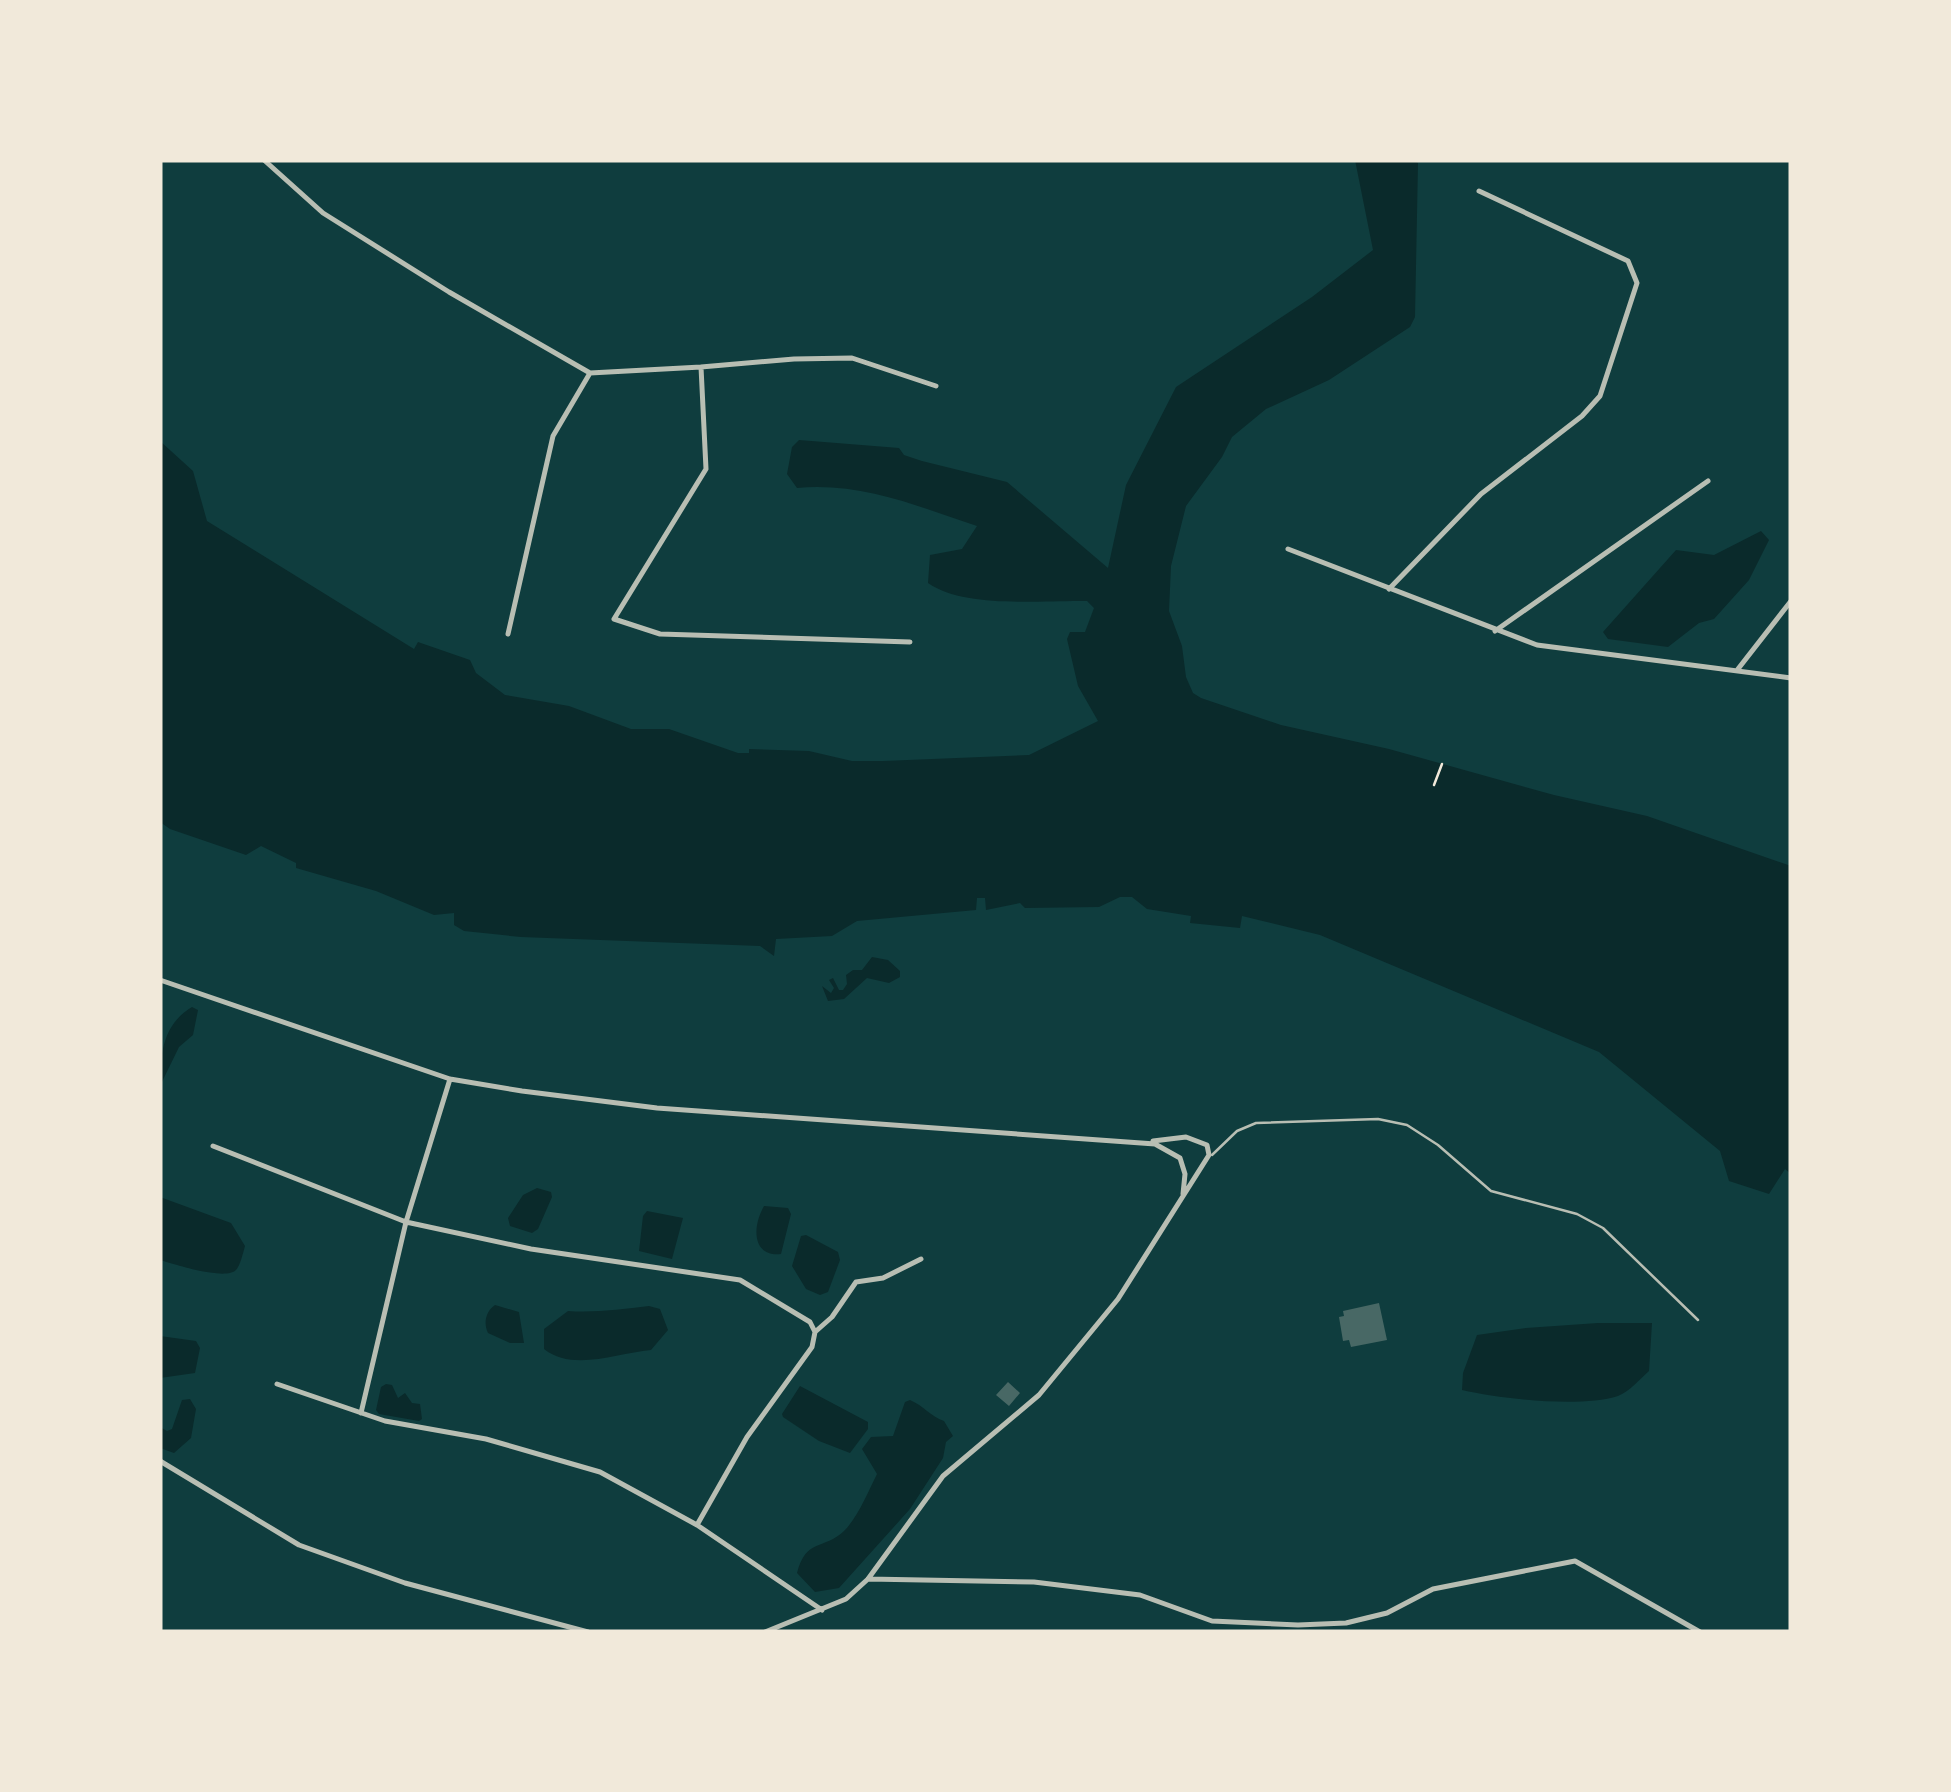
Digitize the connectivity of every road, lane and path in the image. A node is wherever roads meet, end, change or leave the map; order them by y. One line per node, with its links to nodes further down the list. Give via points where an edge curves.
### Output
1 (264, 160): 4 (street, via 323,213)
2 (1479, 190): 8 (street, via 1628,262 1637,283 1600,396 1480,494)
3 (701, 367): 4 (street); 5 (street, via 852,358); 12 (street, via 706,469 614,619 660,634)
4 (590, 372): 11 (street, via 553,436)
5 (936, 386)
6 (1708, 481): 10 (street)
7 (1288, 549): 8 (street)
8 (1389, 590): 10 (street)
9 (1791, 601): 13 (street)
10 (1495, 631): 13 (street, via 1601,656)
11 (508, 634)
12 (910, 642)
13 (1738, 669): 14 (street)
14 (1791, 678)
15 (1442, 764): 16 (path)
16 (1434, 785)
17 (160, 980): 18 (street)
18 (450, 1078): 19 (street, via 658,1108); 23 (street)
19 (1145, 1142): 21 (street, via 1200,1140 1208,1148); 22 (street, via 1180,1158)
20 (213, 1146): 23 (street)
21 (1204, 1163): 22 (street); 25 (lane, via 1237,1131 1256,1123 1407,1124 1491,1191 1578,1214 1604,1228)
22 (1183, 1194): 31 (street, via 1118,1299 1066,1364 943,1476)
23 (406, 1222): 26 (street, via 531,1249 740,1280 810,1322); 28 (street)
24 (921, 1260): 26 (street, via 856,1282)
25 (1698, 1320)
26 (815, 1332): 30 (street, via 812,1347 757,1422)
27 (276, 1384): 28 (street)
28 (361, 1413): 30 (street, via 586,1467)
29 (160, 1462): 33 (street, via 299,1545 405,1583)
30 (696, 1526): 32 (street)
31 (868, 1579): 32 (street); 35 (street, via 1034,1582 1140,1595 1212,1621 1346,1623 1387,1613 1433,1589 1576,1561)
32 (822, 1610): 34 (street)
33 (588, 1632)
34 (765, 1632)
35 (1700, 1632)

